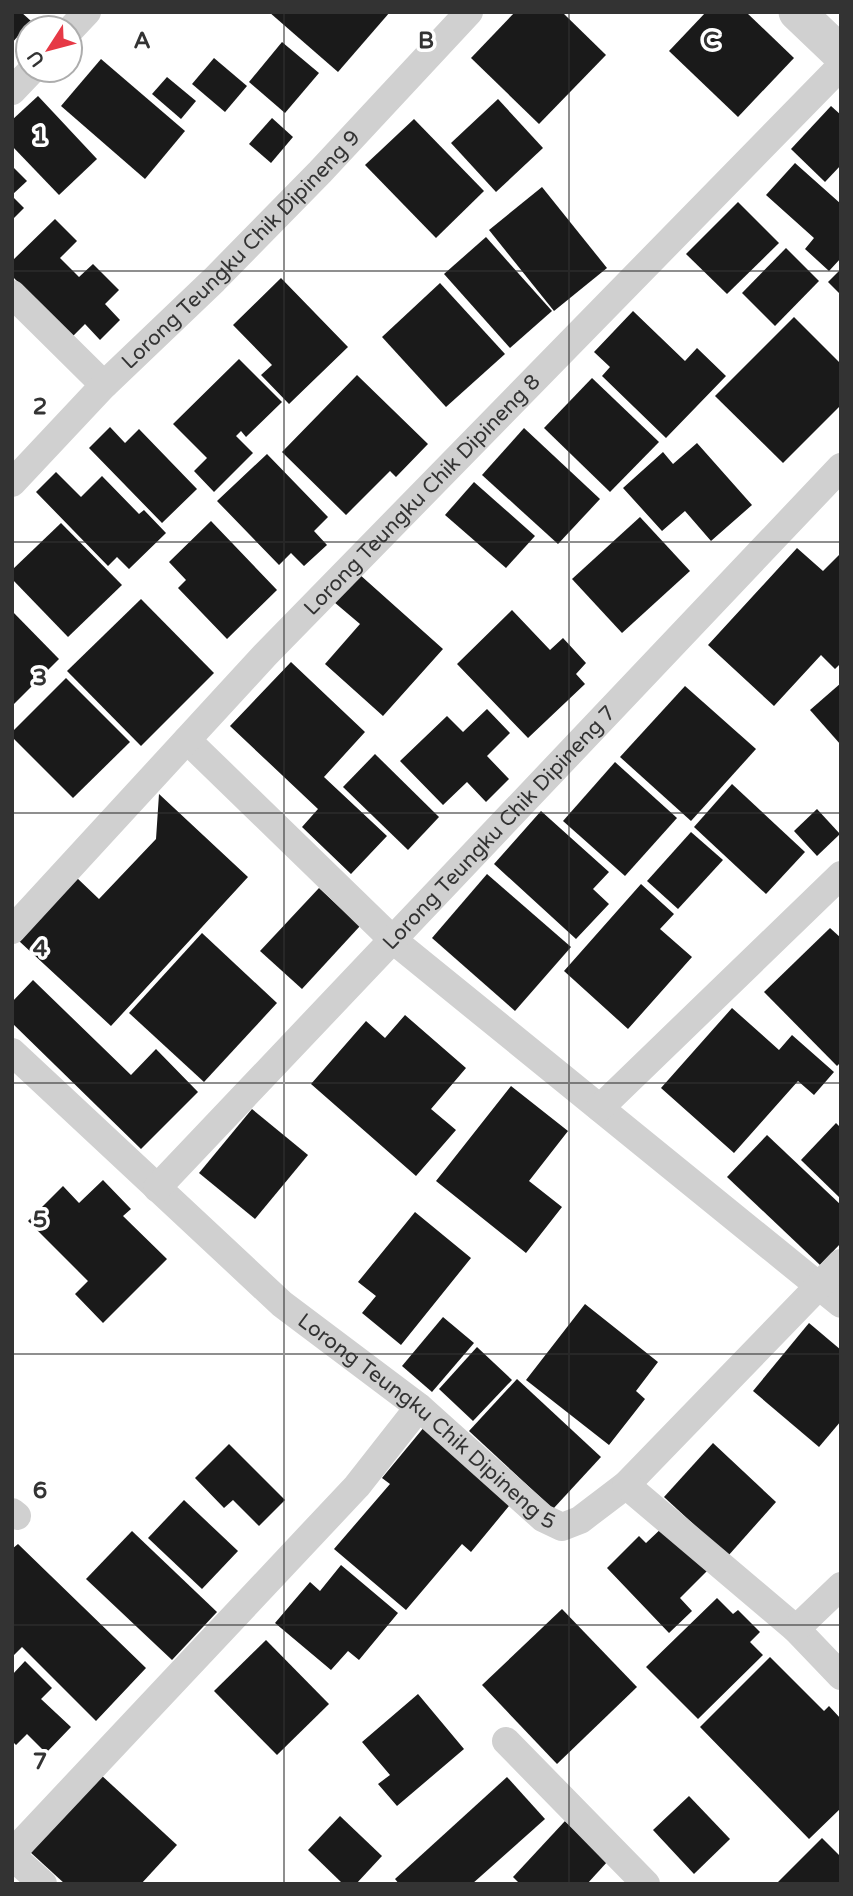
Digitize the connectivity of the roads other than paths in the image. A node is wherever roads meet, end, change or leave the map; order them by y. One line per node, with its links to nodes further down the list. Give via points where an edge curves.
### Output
1 (469, 12): 6 (street, Lorong Teungku Chik Dipineng 9, via 320,172)
2 (797, 12): 3 (street)
3 (841, 54)
4 (841, 66): 9 (street, Lorong Teungku Chik Dipineng 8, via 478,435)
5 (12, 294): 6 (street)
6 (104, 385): 8 (street, Lorong Teungku Chik Dipineng 9)
7 (841, 467): 12 (street, Lorong Teungku Chik Dipineng 7)
8 (12, 483)
9 (187, 740): 11 (street, Lorong Teungku Chik Dipineng 8); 12 (street)
10 (841, 875): 14 (street)
11 (12, 930)
12 (393, 940): 14 (street); 15 (street, Lorong Teungku Chik Dipineng 7)
13 (12, 1052): 15 (street, Lorong Teungku Chik Dipineng 5)
14 (600, 1108): 17 (street)
15 (157, 1188): 19 (street, Lorong Teungku Chik Dipineng 5, via 282,1304)
16 (841, 1263): 17 (street, Lorong Teungku Chik Dipineng 5)
17 (818, 1286): 18 (street); 20 (street, Lorong Teungku Chik Dipineng 5)
18 (841, 1304)
19 (419, 1407): 20 (street, Lorong Teungku Chik Dipineng 5, via 543,1518 562,1527 580,1520); 25 (street, via 357,1486)
20 (625, 1485): 22 (street)
21 (841, 1586): 22 (street)
22 (796, 1629): 23 (street)
23 (841, 1676)
24 (506, 1741): 27 (street)
25 (12, 1855): 26 (street)
26 (43, 1884)
27 (646, 1884)

